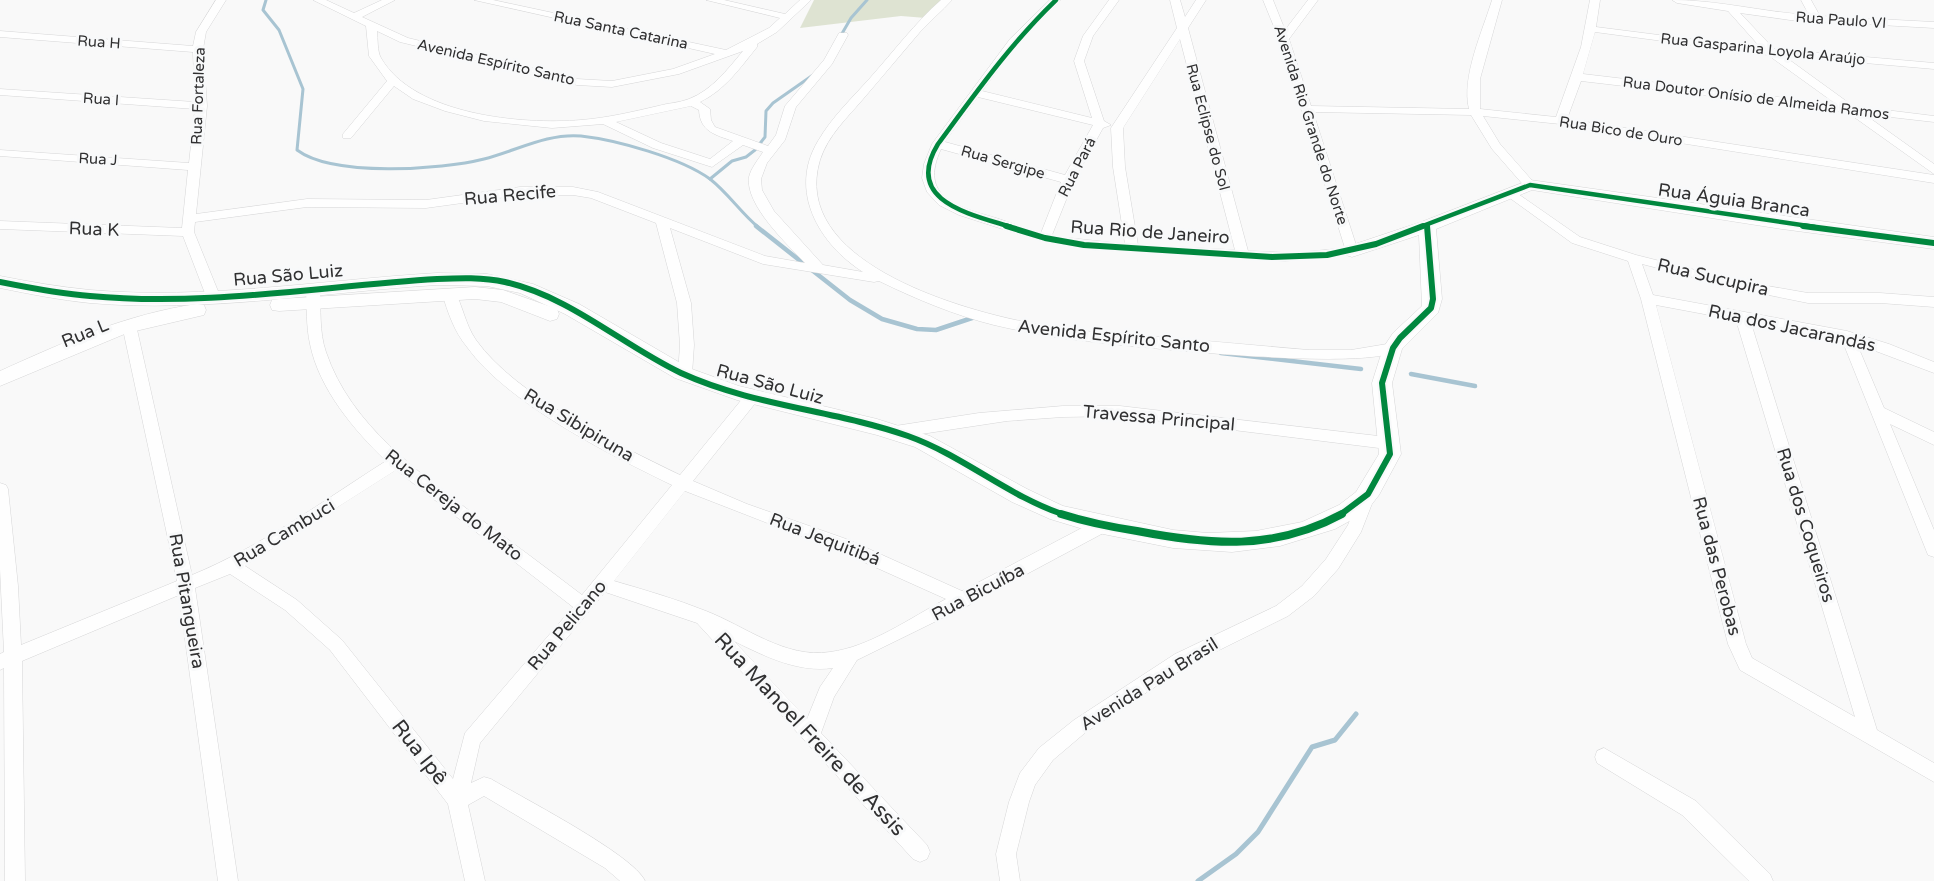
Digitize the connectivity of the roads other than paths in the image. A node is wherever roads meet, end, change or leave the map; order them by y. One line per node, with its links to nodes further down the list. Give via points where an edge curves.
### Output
1 (221, 0): 30 (street, Rua Fortaleza, via 201,32)
2 (318, 0): 19 (street, Avenida Espírito Santo)
3 (390, 0): 19 (street)
4 (479, 0): 32 (street, Rua Santa Catarina)
5 (711, 0): 20 (street)
6 (806, 0): 20 (street, Avenida Espírito Santo)
7 (948, 0): 70 (street, Avenida Espírito Santo, via 918,28 831,131 818,150 813,167 810,187 826,231 846,255)
8 (1056, 0): 37 (street, Rua Rio de Janeiro, via 1014,40)
9 (1114, 0): 46 (street, Rua Pará, via 1088,36 1079,61)
10 (1175, 0): 24 (street, Rua Eclipse do Sol)
11 (1201, 0): 24 (street)
12 (1268, 0): 28 (street, Avenida Rio Grande do Norte)
13 (1313, 0): 28 (street)
14 (1497, 0): 42 (street, via 1474,84)
15 (1595, 0): 25 (street)
16 (1677, 0): 18 (street, Rua Paulo VI)
17 (1806, 0): 21 (street)
18 (1729, 6): 21 (street, Rua Paulo VI); 31 (street)
19 (354, 17): 23 (street, Avenida Espírito Santo)
20 (787, 17): 29 (street, Avenida Espírito Santo)
21 (1816, 18): 22 (street, Rua Paulo VI)
22 (1934, 25)
23 (371, 27): 32 (street, Avenida Espírito Santo, via 404,40 577,82 612,84 651,78); 35 (street, via 372,50)
24 (1181, 27): 47 (street); 67 (street, Rua Eclipse do Sol)
25 (1592, 29): 31 (street, Rua Gasparina Loyola Araújo); 34 (street)
26 (0, 34): 30 (street, Rua H)
27 (843, 35): 51 (street, via 833,57 787,110 782,132)
28 (1284, 39): 40 (street, Avenida Rio Grande do Norte)
29 (755, 43): 32 (street, Avenida Espírito Santo); 38 (street, via 720,84)
30 (198, 49): 39 (street, Rua Fortaleza)
31 (1771, 52): 33 (street, Rua Gasparina Loyola Araújo); 41 (street)
32 (728, 54)
33 (1934, 66)
34 (1578, 76): 41 (street, Rua Doutor Onísio de Almeida Ramos); 45 (street)
35 (392, 81): 44 (street, via 434,105 490,118 535,124); 48 (street)
36 (0, 92): 39 (street, Rua I)
37 (976, 93): 46 (street); 50 (street, Rua Rio de Janeiro)
38 (692, 102): 44 (street); 49 (street, via 704,109 711,129)
39 (201, 106): 53 (street, Rua Fortaleza)
40 (1306, 109): 42 (street, Rua Bico de Ouro); 66 (street, Avenida Rio Grande do Norte)
41 (1854, 111): 43 (street, Rua Doutor Onísio de Almeida Ramos); 54 (street)
42 (1476, 112): 45 (street, Rua Bico de Ouro); 57 (street, via 1502,155)
43 (1934, 119)
44 (605, 121): 49 (street, via 681,155 712,163)
45 (1560, 121): 55 (street, Rua Bico de Ouro)
46 (1099, 124): 47 (street); 56 (street, Rua Pará)
47 (1117, 128): 65 (street)
48 (347, 136)
49 (741, 141): 51 (street)
50 (938, 144): 56 (street, Rua Sergipe); 63 (street, Rua Rio de Janeiro, via 927,170 938,198 975,216)
51 (770, 151): 69 (street, via 755,177 755,186 778,226)
52 (0, 153): 53 (street, Rua J)
53 (196, 166): 61 (street, Rua Fortaleza)
54 (1934, 170)
55 (1934, 179)
56 (1068, 180): 63 (street, Rua Pará)
57 (1530, 185): 58 (street, Rua Rio de Janeiro); 64 (street, Rua Águia Branca)
58 (1511, 193): 62 (street, Rua Rio de Janeiro); 68 (street, Rua Sucupira, via 1576,240)
59 (662, 222): 61 (street, Rua Recife, via 594,195 547,189 426,204 307,203); 69 (street, Rua Recife, via 763,260); 84 (street, via 684,303)
60 (0, 225): 61 (street, Rua K)
61 (189, 226): 73 (street, Rua São Luiz)
62 (1427, 226): 66 (street, Rua Rio de Janeiro); 81 (street, via 1431,308)
63 (1045, 238): 65 (street, Rua Rio de Janeiro)
64 (1934, 243)
65 (1132, 248): 67 (street, Rua Rio de Janeiro)
66 (1352, 251): 67 (street, Rua Rio de Janeiro, via 1304,257)
67 (1242, 254)
68 (1633, 258): 76 (street, Rua das Perobas); 77 (street, Rua Sucupira, via 1808,298)
69 (818, 268): 70 (street, Rua Recife)
70 (889, 280): 81 (street, Avenida Espírito Santo, via 978,316 1097,338 1309,355 1372,354)
71 (0, 282): 75 (street, Rua São Luiz, via 64,296)
72 (449, 293): 74 (street, Rua São Luiz); 86 (street, Rua São Luiz, via 503,296 534,306 697,392); 92 (street, Rua Sibipiruna, via 450,304 472,343 504,378 566,421)
73 (213, 296): 74 (street, Rua São Luiz); 75 (street, Rua São Luiz)
74 (313, 296): 79 (street, Rua São Luiz, via 196,310); 84 (street, Rua São Luiz, via 447,279 503,282 554,300); 91 (street, Rua Cereja do Mato, via 318,350 327,372 341,397)
75 (172, 300): 82 (street, Rua L)
76 (1647, 300): 78 (street, Rua dos Jacarandás); 109 (street, Rua das Perobas, via 1737,644 1746,664)
77 (1934, 302)
78 (1742, 317): 80 (street, Rua dos Jacarandás); 109 (street, Rua dos Coqueiros)
79 (129, 325): 85 (street, Rua São Luiz); 101 (street, Rua Pitangueira)
80 (1847, 336): 83 (street, Rua dos Jacarandás); 87 (street)
81 (1393, 348): 90 (street, Rua São Luiz, via 1382,383)
82 (0, 369)
83 (1934, 369)
84 (685, 374): 86 (street, Rua São Luiz)
85 (0, 380)
86 (748, 402): 88 (street, Rua São Luiz); 92 (street, Rua Pelicano)
87 (1879, 412): 89 (street); 95 (street)
88 (895, 432): 90 (street, Travessa Principal, via 971,418 1081,410 1120,411); 97 (street, Rua São Luiz, via 960,460 1039,505)
89 (1934, 439)
90 (1387, 443): 94 (street, Rua São Luiz, via 1390,454)
91 (396, 462): 100 (street, Rua Cambuci); 104 (street, Rua Cereja do Mato)
92 (683, 484): 102 (street, Rua Pelicano); 103 (street, Rua Jequitibá, via 885,562)
93 (0, 489): 98 (street)
94 (1367, 496): 97 (street, Rua São Luiz, via 1348,511 1306,530 1231,543 1186,541); 118 (street, Avenida Pau Brasil, via 1355,527 1332,564 1308,591 1282,611 1181,660 1080,726 1046,754 1027,780 1019,802 1006,854)
95 (1919, 511): 96 (street); 99 (street)
96 (1934, 518)
97 (1103, 525): 103 (street, Rua Bicuíba)
98 (3, 530): 107 (street)
99 (1934, 550)
100 (231, 566): 101 (street, Rua Cambuci); 112 (street, Rua Ipê, via 291,605 336,645)
101 (186, 583): 107 (street, Rua Cambuci); 115 (street, Rua Pitangueira)
102 (602, 584): 104 (street, Rua Pelicano); 105 (street, Rua Bicuíba)
103 (963, 600): 106 (street, Rua Bicuíba)
104 (583, 605): 112 (street, Rua Pelicano, via 472,739)
105 (700, 616): 106 (street, Rua Bicuíba, via 790,657 828,661); 108 (street, Rua Manoel Freire de Assis)
106 (851, 655): 108 (street, via 826,693)
107 (6, 660): 114 (street)
108 (811, 734): 113 (street, Rua Manoel Freire de Assis)
109 (1869, 734): 111 (street, Rua das Perobas)
110 (1604, 757): 119 (street, via 1689,808)
111 (1934, 773)
112 (457, 800): 116 (street, Rua Pelicano); 117 (street, Rua Ipê, via 484,786 612,861)
113 (920, 852)
114 (15, 881)
115 (228, 881)
116 (475, 881)
117 (635, 881)
118 (1011, 881)
119 (1763, 881)

